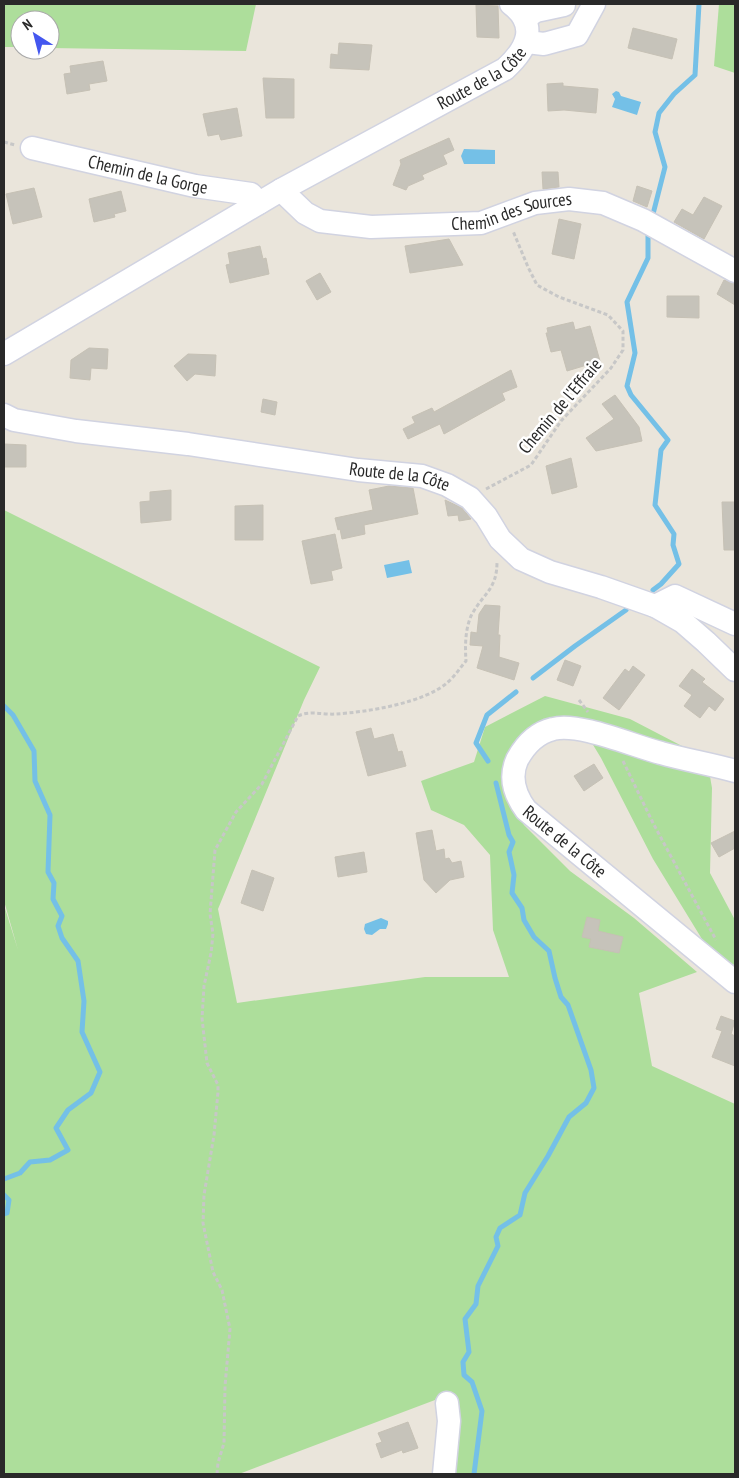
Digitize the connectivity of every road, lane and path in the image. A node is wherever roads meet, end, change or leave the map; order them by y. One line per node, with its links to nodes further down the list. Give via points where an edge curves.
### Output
1 (564, 4): 3 (street, via 536,11)
2 (594, 4): 4 (street, via 576,35 544,44)
3 (518, 11): 4 (street, Route de la Côte, via 528,28)
4 (527, 42): 6 (street, Route de la Côte, via 517,58 505,68)
5 (32, 148): 7 (street, Chemin de la Gorge, via 196,186 251,194)
6 (281, 190): 7 (street, Route de la Côte); 8 (street, Chemin des Sources, via 320,221 371,227 481,223)
7 (259, 203): 10 (street, Route de la Côte)
8 (505, 213): 9 (street, Chemin des Sources, via 535,203 568,199 603,203 652,225); 12 (path, Chemin de l'Effraie, via 537,285 608,315 623,331 623,350 561,421 531,465)
9 (735, 271)
10 (4, 354)
11 (4, 415): 12 (street, Route de la Côte, via 14,420 76,431 422,476)
12 (470, 498): 13 (street, Route de la Côte)
13 (500, 539): 14 (street, Route de la Côte, via 521,559 550,572); 22 (path, via 496,550 497,575 472,616 465,644 466,661 448,682 416,699 378,708 326,715 312,712 298,716 262,784 236,812 215,850 210,914 213,934 202,1018 207,1063 218,1085 203,1223 230,1329 224,1443)
14 (655, 606): 15 (street, via 675,596); 16 (street, Route de la Côte, via 683,622)
15 (735, 624)
16 (735, 670)
17 (612, 739): 18 (street, Route de la Côte); 19 (path); 20 (street, Route de la Côte, via 563,727 536,736 528,742 513,768 518,799 557,837)
18 (735, 771)
19 (717, 942)
20 (735, 982)
21 (447, 1403): 23 (street)
22 (217, 1474)
23 (444, 1474)

